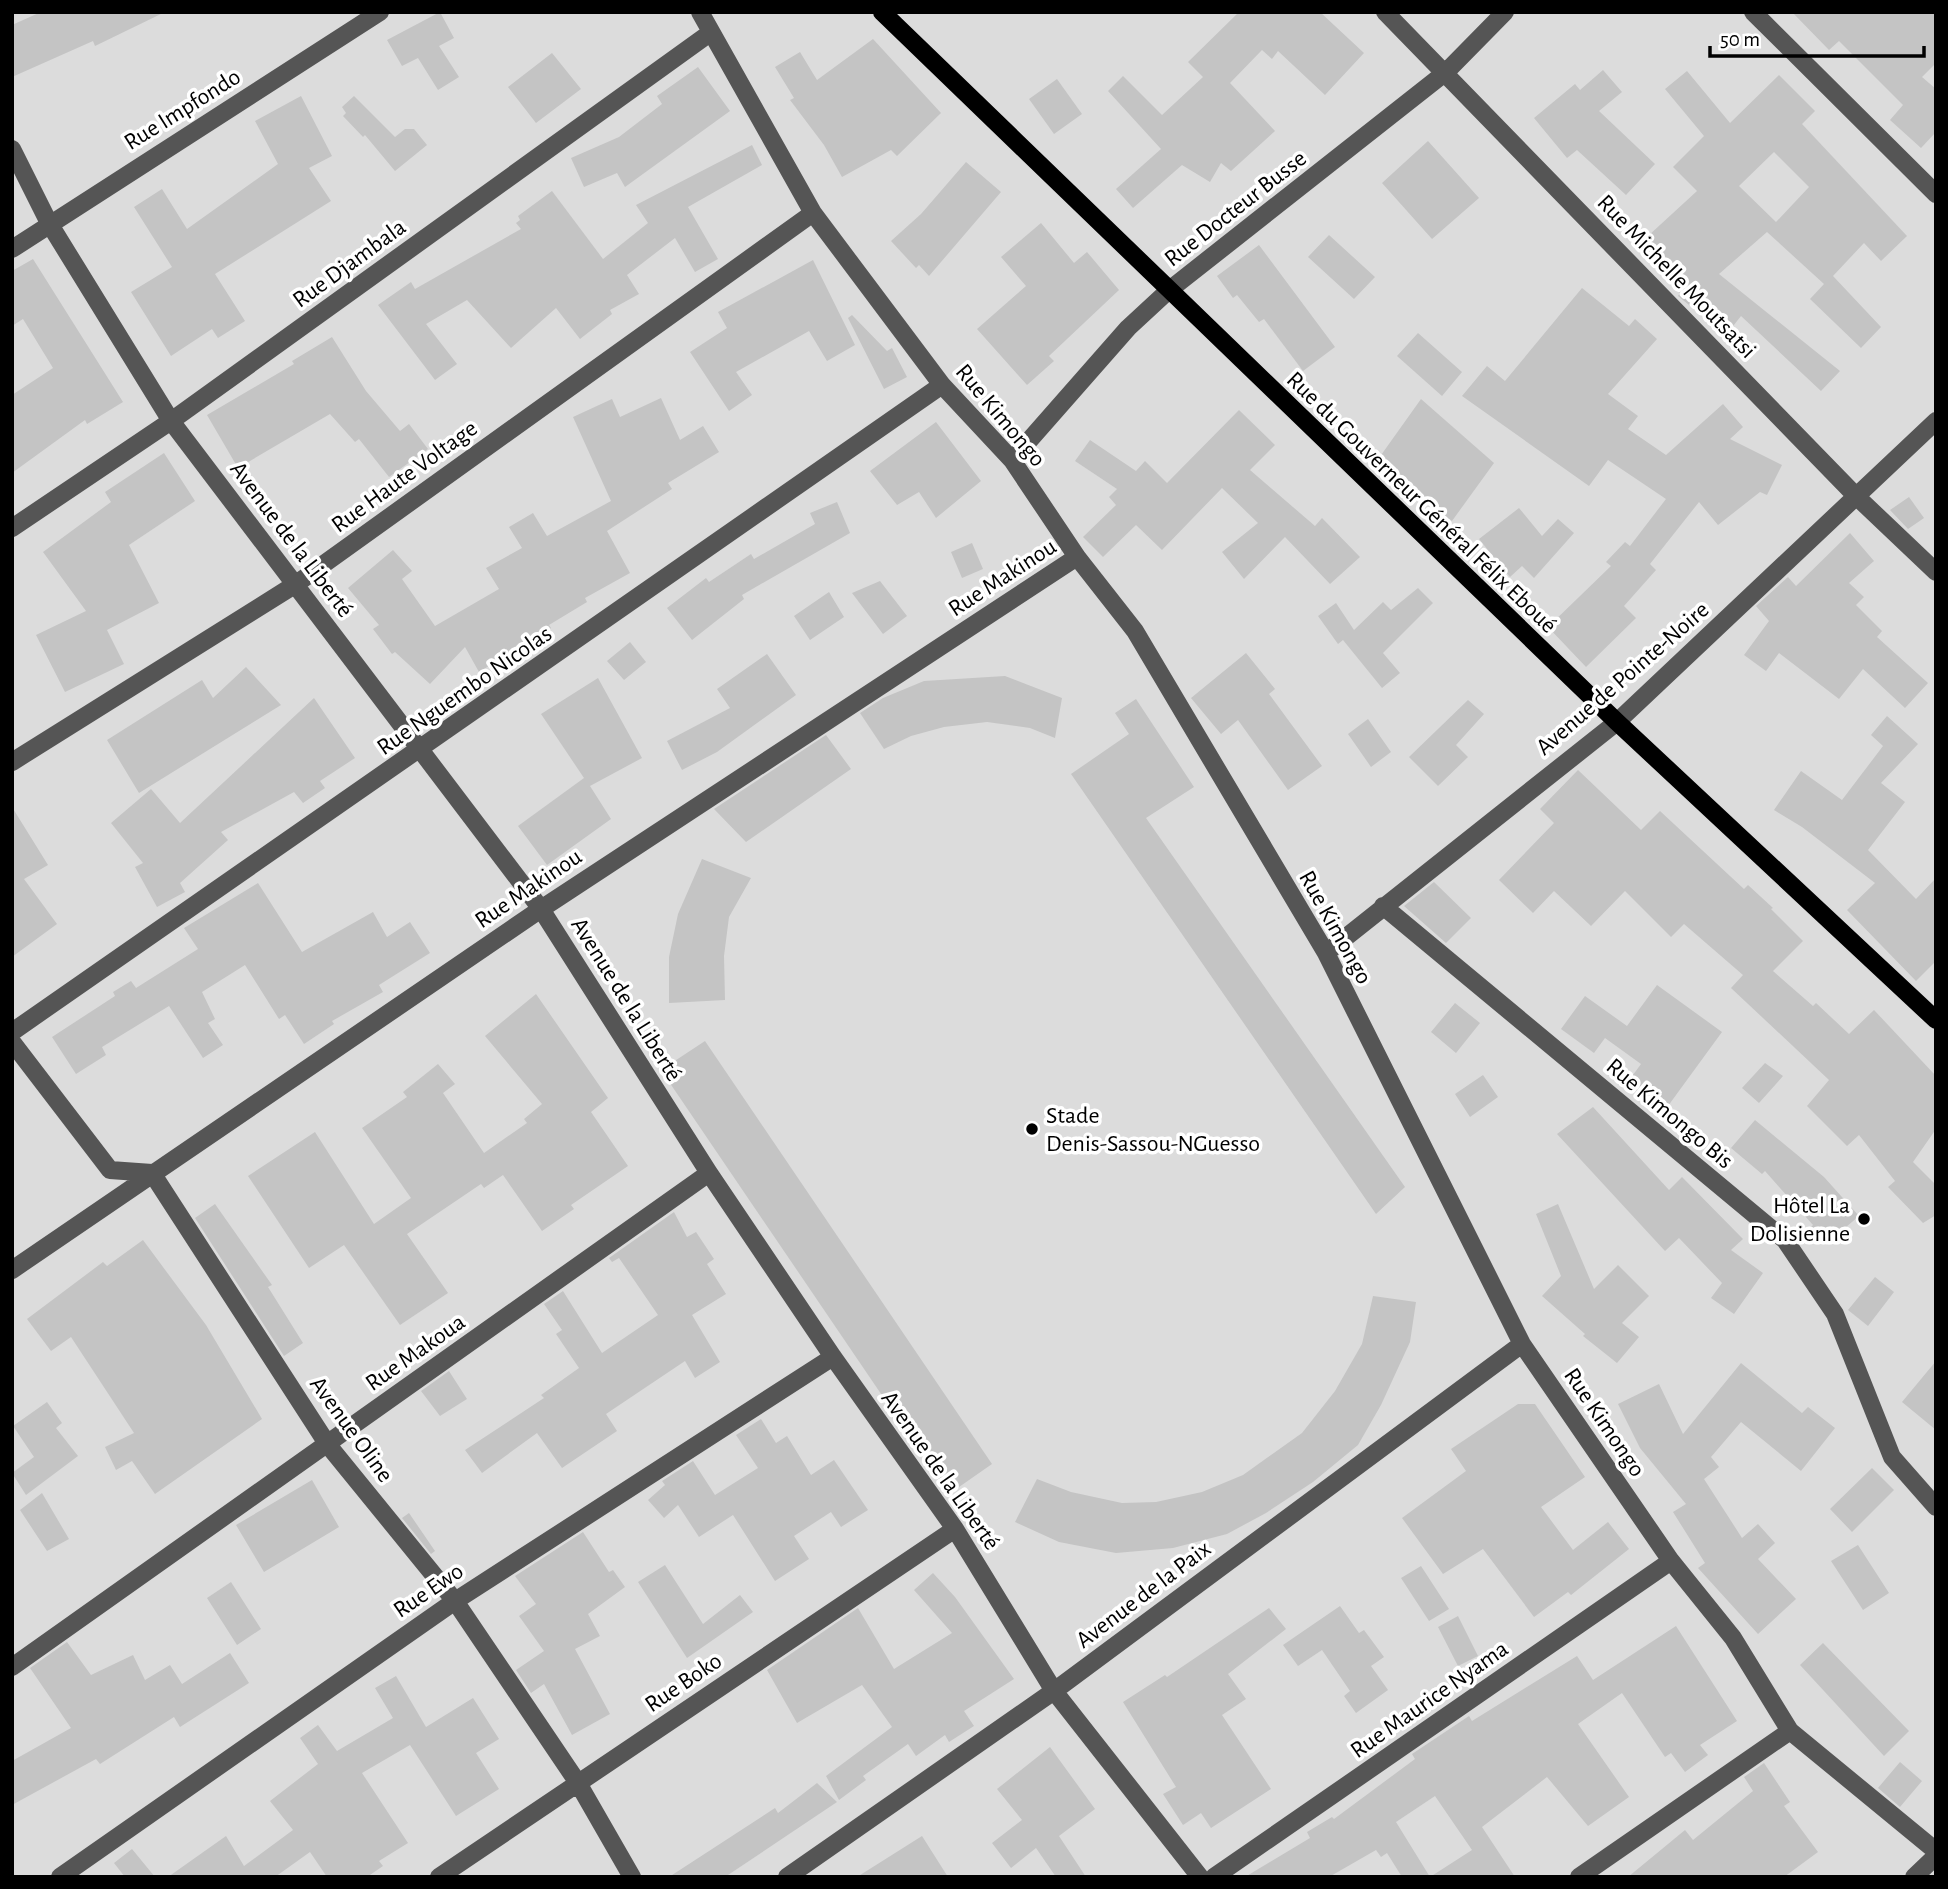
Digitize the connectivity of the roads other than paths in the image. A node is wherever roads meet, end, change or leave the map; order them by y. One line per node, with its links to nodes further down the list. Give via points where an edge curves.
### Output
1 (380, 12): 12 (street, Rue Impfondo)
2 (700, 12): 7 (street, Rue Kimongo)
3 (882, 12): 14 (main road, Rue du Gouverneur Général Félix Eboué)
4 (1385, 12): 8 (street, Rue Michelle Moutsatsi)
5 (1504, 12): 8 (street, Rue Docteur Busse)
6 (1753, 12): 10 (street)
7 (710, 33): 11 (street, Rue Kimongo); 16 (street, Rue Djambala)
8 (1446, 72): 14 (street, Rue Docteur Busse); 19 (street, Rue Michelle Moutsatsi)
9 (12, 149): 12 (street, Avenue de la Liberté)
10 (1936, 194)
11 (813, 213): 15 (street, Rue Kimongo); 23 (street, Rue Haute Voltage)
12 (49, 223): 13 (street, Rue Impfondo); 16 (street, Avenue de la Liberté)
13 (12, 249)
14 (1168, 291): 18 (street, Rue Docteur Busse, via 1128,328); 24 (main road, Rue du Gouverneur Général Félix Eboué)
15 (942, 385): 18 (street, Rue Kimongo); 25 (street, Rue Nguembo Nicolas)
16 (171, 421): 20 (street, Rue Djambala); 23 (street, Avenue de la Liberté)
17 (1936, 422): 19 (street, Avenue de Pointe-Noire)
18 (1012, 460): 21 (street, Rue Kimongo)
19 (1856, 496): 22 (street, Rue Michelle Moutsatsi); 24 (street, Avenue de Pointe-Noire)
20 (12, 528)
21 (1077, 557): 28 (street, Rue Makinou); 29 (street, Rue Kimongo, via 1135,631)
22 (1936, 572)
23 (296, 584): 25 (street, Avenue de la Liberté); 26 (street, Rue Haute Voltage)
24 (1617, 722): 27 (street, Avenue de Pointe-Noire); 30 (main road, Rue du Gouverneur Général Félix Eboué)
25 (420, 751): 28 (street, Avenue de la Liberté); 31 (street, Rue Nguembo Nicolas)
26 (12, 762)
27 (1383, 906): 29 (street, Avenue de Pointe-Noire); 39 (street, Rue Kimongo Bis, via 1785,1240 1835,1314 1892,1457)
28 (541, 909): 33 (street, Rue Makinou); 34 (street, Avenue de la Liberté)
29 (1326, 953): 36 (street, Rue Kimongo)
30 (1936, 1020)
31 (12, 1032)
32 (12, 1042): 33 (street, via 110,1170)
33 (152, 1172): 35 (street, Rue Makinou); 38 (street, Avenue Oline)
34 (709, 1173): 37 (street, Avenue de la Liberté); 38 (street, Rue Makoua)
35 (12, 1270)
36 (1522, 1344): 41 (street, Rue Kimongo); 44 (street, Avenue de la Paix)
37 (833, 1357): 40 (street, Avenue de la Liberté); 42 (street, Rue Ewo)
38 (328, 1445): 42 (street, Avenue Oline); 43 (street, Rue Makoua)
39 (1936, 1507)
40 (955, 1529): 44 (street, Avenue de la Liberté); 46 (street, Rue Boko)
41 (1671, 1561): 45 (street, Rue Kimongo, via 1732,1638); 53 (street, Rue Maurice Nyama)
42 (455, 1601): 46 (street, Avenue Oline); 48 (street, Rue Ewo)
43 (12, 1667)
44 (1054, 1690): 51 (street, Avenue de la Paix); 52 (street, Avenue de la Liberté)
45 (1790, 1731): 47 (street, Rue Kimongo); 54 (street)
46 (578, 1783): 49 (street, Rue Boko); 50 (street, Avenue Oline)
47 (1936, 1854): 55 (street)
48 (60, 1877)
49 (439, 1877)
50 (632, 1877)
51 (787, 1877)
52 (1200, 1877)
53 (1214, 1877)
54 (1579, 1877)
55 (1914, 1877)

